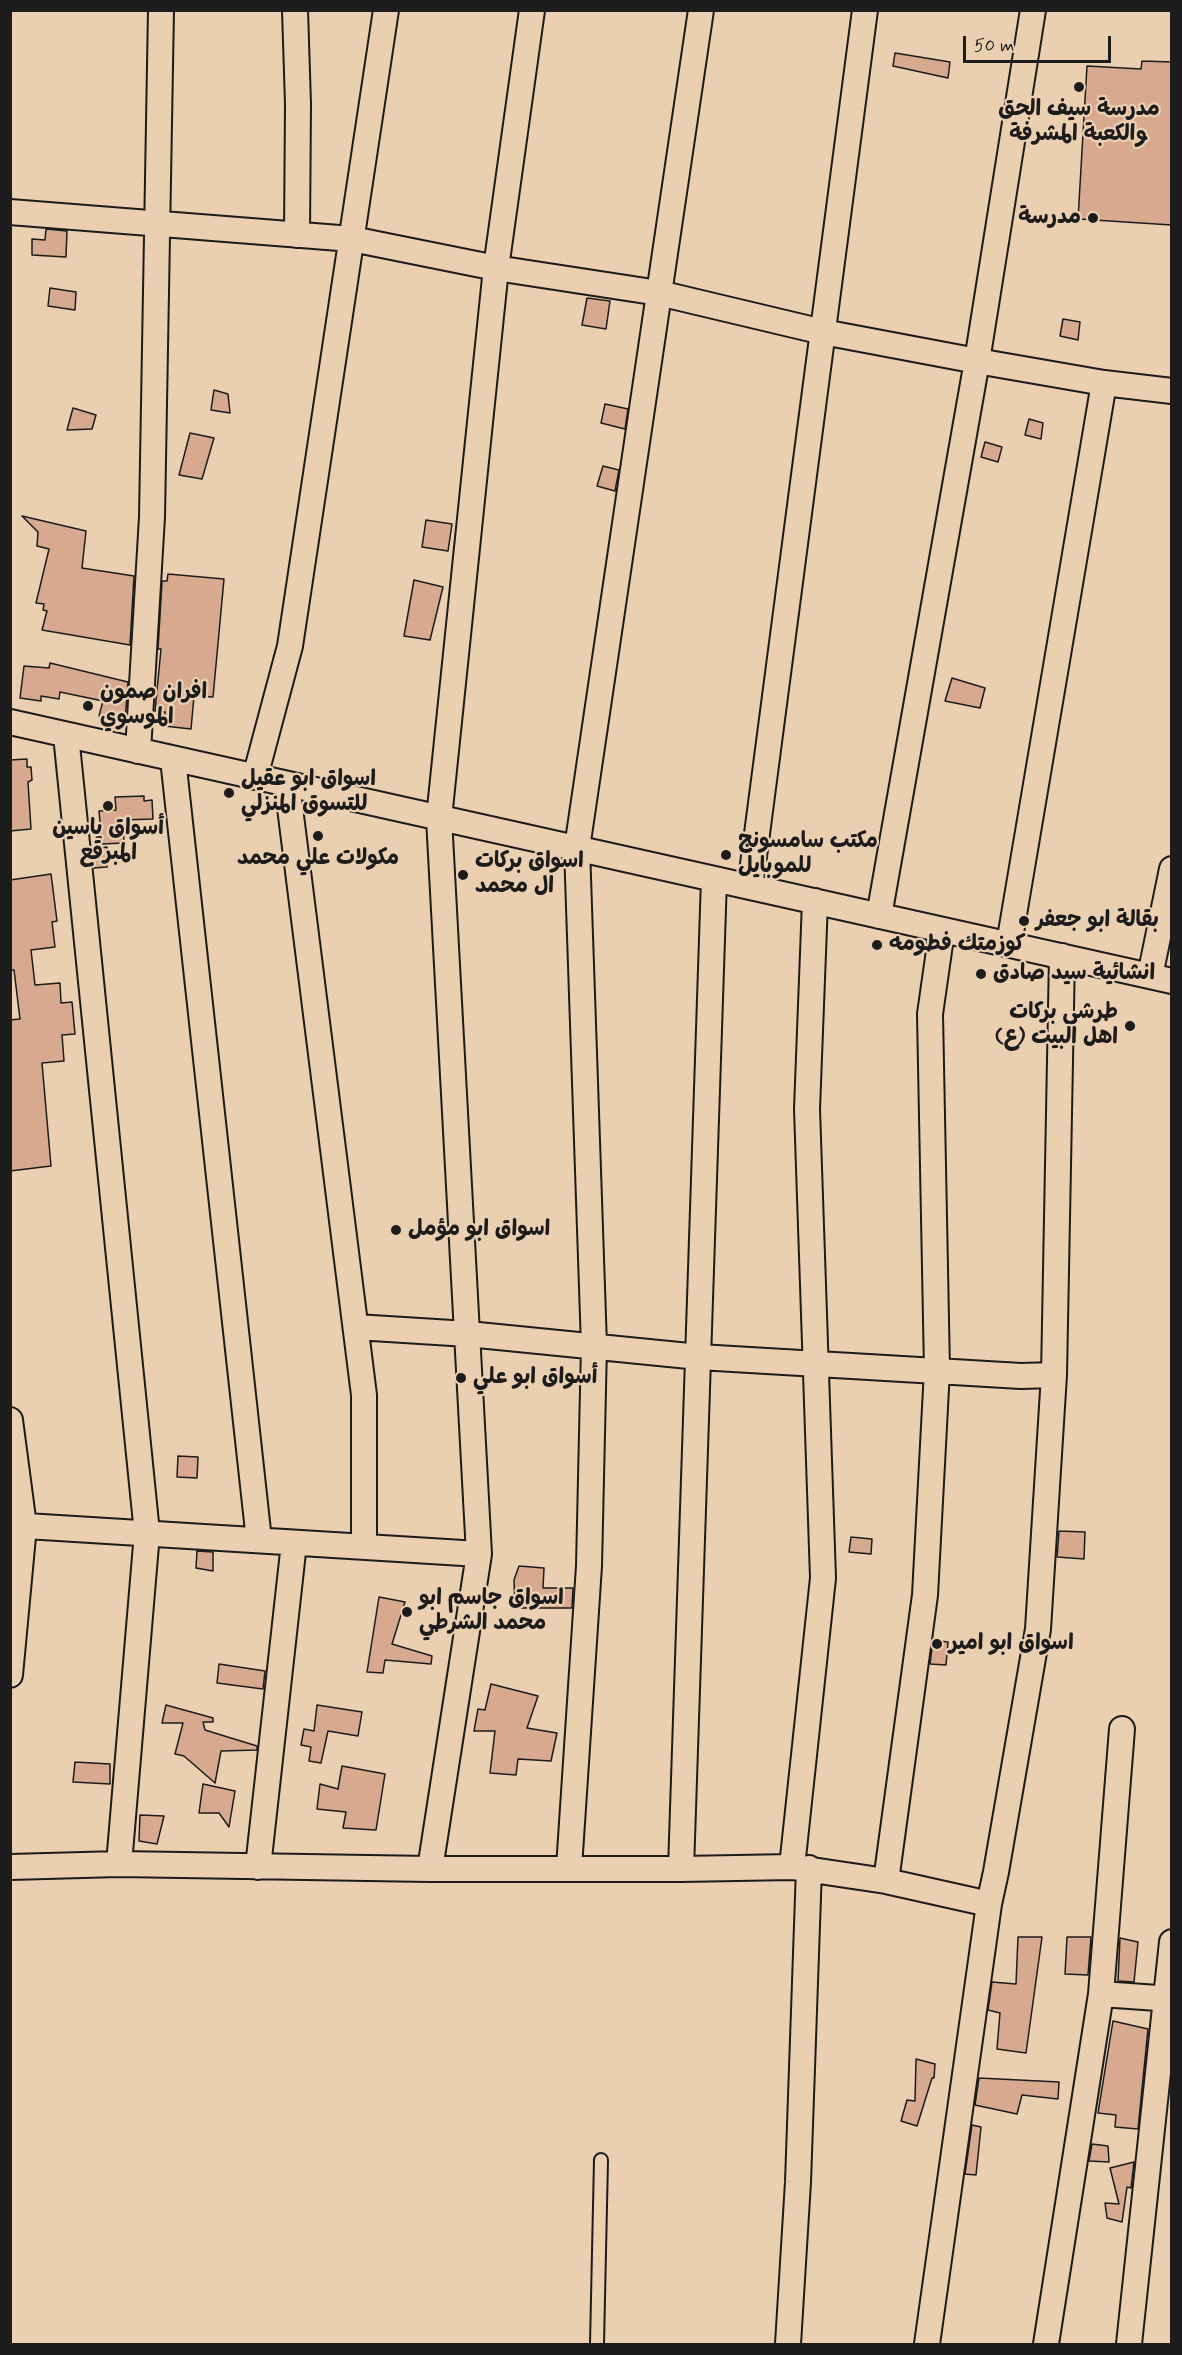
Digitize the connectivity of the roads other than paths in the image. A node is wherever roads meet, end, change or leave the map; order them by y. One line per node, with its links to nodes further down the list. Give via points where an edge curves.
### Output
1 (161, 10): 9 (street)
2 (295, 10): 10 (street)
3 (386, 10): 11 (street)
4 (532, 10): 12 (street)
5 (701, 10): 13 (street)
6 (865, 10): 14 (street)
7 (1034, 10): 15 (street)
8 (10, 212): 9 (street)
9 (158, 224): 10 (street); 20 (street, via 152,517)
10 (297, 235): 11 (street)
11 (352, 239): 12 (street); 22 (street, via 290,645)
12 (496, 268): 13 (street); 24 (street)
13 (659, 293): 14 (street); 25 (street)
14 (823, 332): 15 (street); 28 (street)
15 (977, 361): 16 (street); 30 (street)
16 (1104, 384): 17 (street); 32 (street)
17 (1172, 391)
18 (10, 722): 19 (street)
19 (66, 735): 20 (street); 44 (street)
20 (138, 751): 21 (street)
21 (173, 759): 22 (street); 45 (street)
22 (255, 777): 23 (street)
23 (287, 784): 24 (street); 35 (street)
24 (439, 818): 25 (street); 36 (street)
25 (577, 848): 27 (street); 37 (street)
26 (1172, 869): 34 (street)
27 (714, 879): 28 (street); 38 (street)
28 (750, 887): 29 (street)
29 (815, 901): 30 (street); 39 (street, via 807,1109)
30 (879, 916): 31 (street)
31 (942, 930): 32 (street); 40 (street, via 930,1014)
32 (1009, 944): 33 (street)
33 (1062, 956): 34 (street); 41 (street)
34 (1161, 978)
35 (356, 1327): 36 (street); 47 (street, via 364,1395)
36 (468, 1334): 37 (street); 48 (street)
37 (594, 1346): 38 (street); 55 (street, via 589,1566)
38 (699, 1357): 39 (street); 57 (street)
39 (816, 1364): 40 (street); 54 (street, via 823,1578)
40 (937, 1370): 41 (street); 58 (street, via 925,1595)
41 (1054, 1375): 59 (street, via 1038,1629)
42 (10, 1420): 43 (street)
43 (17, 1525): 44 (street); 49 (street)
44 (147, 1533): 45 (street); 51 (street)
45 (259, 1540): 46 (street)
46 (294, 1543): 47 (street); 53 (street)
47 (364, 1547): 48 (street)
48 (479, 1554): 56 (street)
49 (10, 1676)
50 (1122, 1730): 61 (street)
51 (119, 1864): 52 (street); 53 (street)
52 (10, 1867)
53 (258, 1867): 56 (street)
54 (800, 1867): 57 (street); 58 (street); 65 (street, via 798,2182)
55 (569, 1868): 56 (street); 57 (street)
56 (430, 1869)
57 (681, 1869)
58 (886, 1881): 59 (street)
59 (989, 1904): 66 (street)
60 (1172, 1942): 62 (street)
61 (1101, 1994): 62 (street); 67 (street)
62 (1169, 1998): 68 (street)
63 (601, 2160): 64 (lane)
64 (597, 2344)
65 (788, 2344)
66 (927, 2344)
67 (1046, 2344)
68 (1129, 2344)

